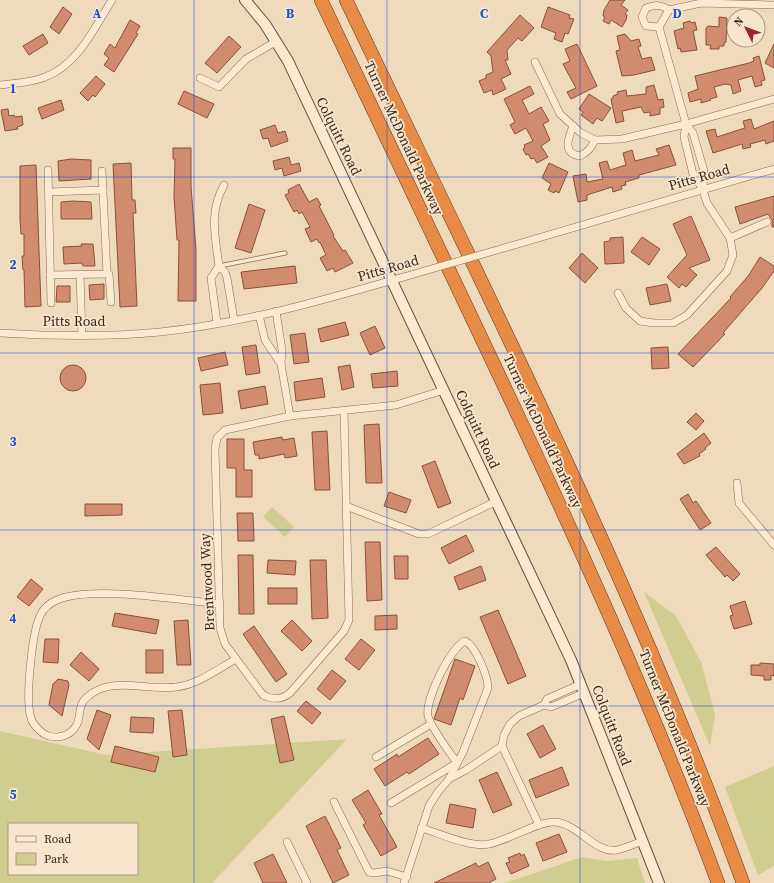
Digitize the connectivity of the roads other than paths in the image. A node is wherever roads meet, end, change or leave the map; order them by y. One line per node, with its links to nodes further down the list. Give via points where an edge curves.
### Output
1 (112, 0): 11 (street, via 68,63 45,77)
2 (245, 0): 8 (street, Colquitt Road)
3 (321, 0): 65 (highway, Turner McDonald Parkway, via 611,616 667,748)
4 (346, 0): 66 (highway, Turner McDonald Parkway, via 611,557 681,720)
5 (774, 6): 6 (street, via 701,3)
6 (668, 10): 7 (street); 7 (street, via 664,6 656,5 646,8 642,17 646,26)
7 (658, 27): 13 (street)
8 (277, 41): 10 (street, via 246,59 219,86); 30 (street, Colquitt Road)
9 (534, 62): 14 (street, via 560,114)
10 (200, 78)
11 (0, 85)
12 (774, 99): 13 (street)
13 (686, 124): 15 (street, via 622,139); 21 (street, via 693,133 704,171); 21 (street, via 684,137 693,174)
14 (573, 126): 15 (street, via 580,133); 15 (street, via 567,141 570,153 580,156 585,154)
15 (595, 140)
16 (774, 169): 21 (street, Pitts Road)
17 (48, 170): 22 (street)
18 (102, 171): 20 (street)
19 (224, 185): 26 (street, via 217,197 214,211)
20 (103, 190): 22 (street); 28 (street)
21 (703, 190): 24 (street, via 712,213); 30 (street, Pitts Road, bridge)
22 (49, 192): 29 (street)
23 (767, 222): 24 (street)
24 (730, 238): 31 (street, via 733,254 727,270 687,315 673,323 654,324 640,321 626,308)
25 (285, 253): 26 (lane)
26 (219, 266): 36 (street, via 227,278); 37 (street, via 211,278)
27 (80, 274): 28 (street); 29 (street); 39 (street)
28 (107, 274): 32 (street)
29 (50, 275): 33 (street)
30 (392, 280): 34 (street, Pitts Road); 41 (street, Colquitt Road)
31 (618, 293)
32 (111, 302)
33 (51, 303)
34 (276, 311): 35 (street, Pitts Road); 40 (street, via 282,350)
35 (259, 315): 36 (street, Pitts Road); 40 (street, via 265,340)
36 (234, 320): 37 (street, Pitts Road)
37 (217, 323): 39 (street, Pitts Road, via 160,332)
38 (0, 333): 39 (street, Pitts Road)
39 (82, 335)
40 (281, 364): 43 (street)
41 (444, 390): 42 (street, Brentwood Way, via 396,405); 45 (street, Colquitt Road)
42 (344, 411): 43 (street, Brentwood Way); 46 (street, Brentwood Way)
43 (290, 416): 48 (street, Brentwood Way, via 225,430 217,438 215,449)
44 (736, 482): 47 (street, via 739,503)
45 (497, 501): 46 (street, via 428,534 419,534); 50 (street, Colquitt Road)
46 (346, 506): 49 (street, Brentwood Way, via 349,620 344,631 290,693 280,699 271,699 263,695)
47 (774, 545)
48 (220, 604): 49 (street, Brentwood Way, via 220,628 225,644); 49 (street, via 117,594 79,595 50,603 40,615 33,639 29,708 31,719 48,736 59,738 70,733 78,724 84,699 105,687 117,685 176,688)
49 (236, 659)
50 (583, 689): 52 (street, via 551,707 544,705 519,716 510,724); 60 (street, Colquitt Road)
51 (431, 724): 53 (street); 54 (street); 54 (street, via 428,714 430,703 444,664 465,641 473,648 488,680 488,688)
52 (502, 746): 55 (street); 58 (street)
53 (376, 757)
54 (457, 763): 55 (street); 57 (street)
55 (449, 779): 59 (street, via 429,806)
56 (334, 802): 62 (street, via 369,872 387,870)
57 (392, 803)
58 (539, 825): 59 (street, via 489,844 476,845); 60 (street, via 554,822 567,824 601,848 615,850)
59 (421, 828): 62 (street)
60 (643, 840): 64 (street, Colquitt Road)
61 (287, 842): 63 (street)
62 (405, 880)
63 (307, 883)
64 (659, 883)
65 (718, 883)
66 (742, 883)

